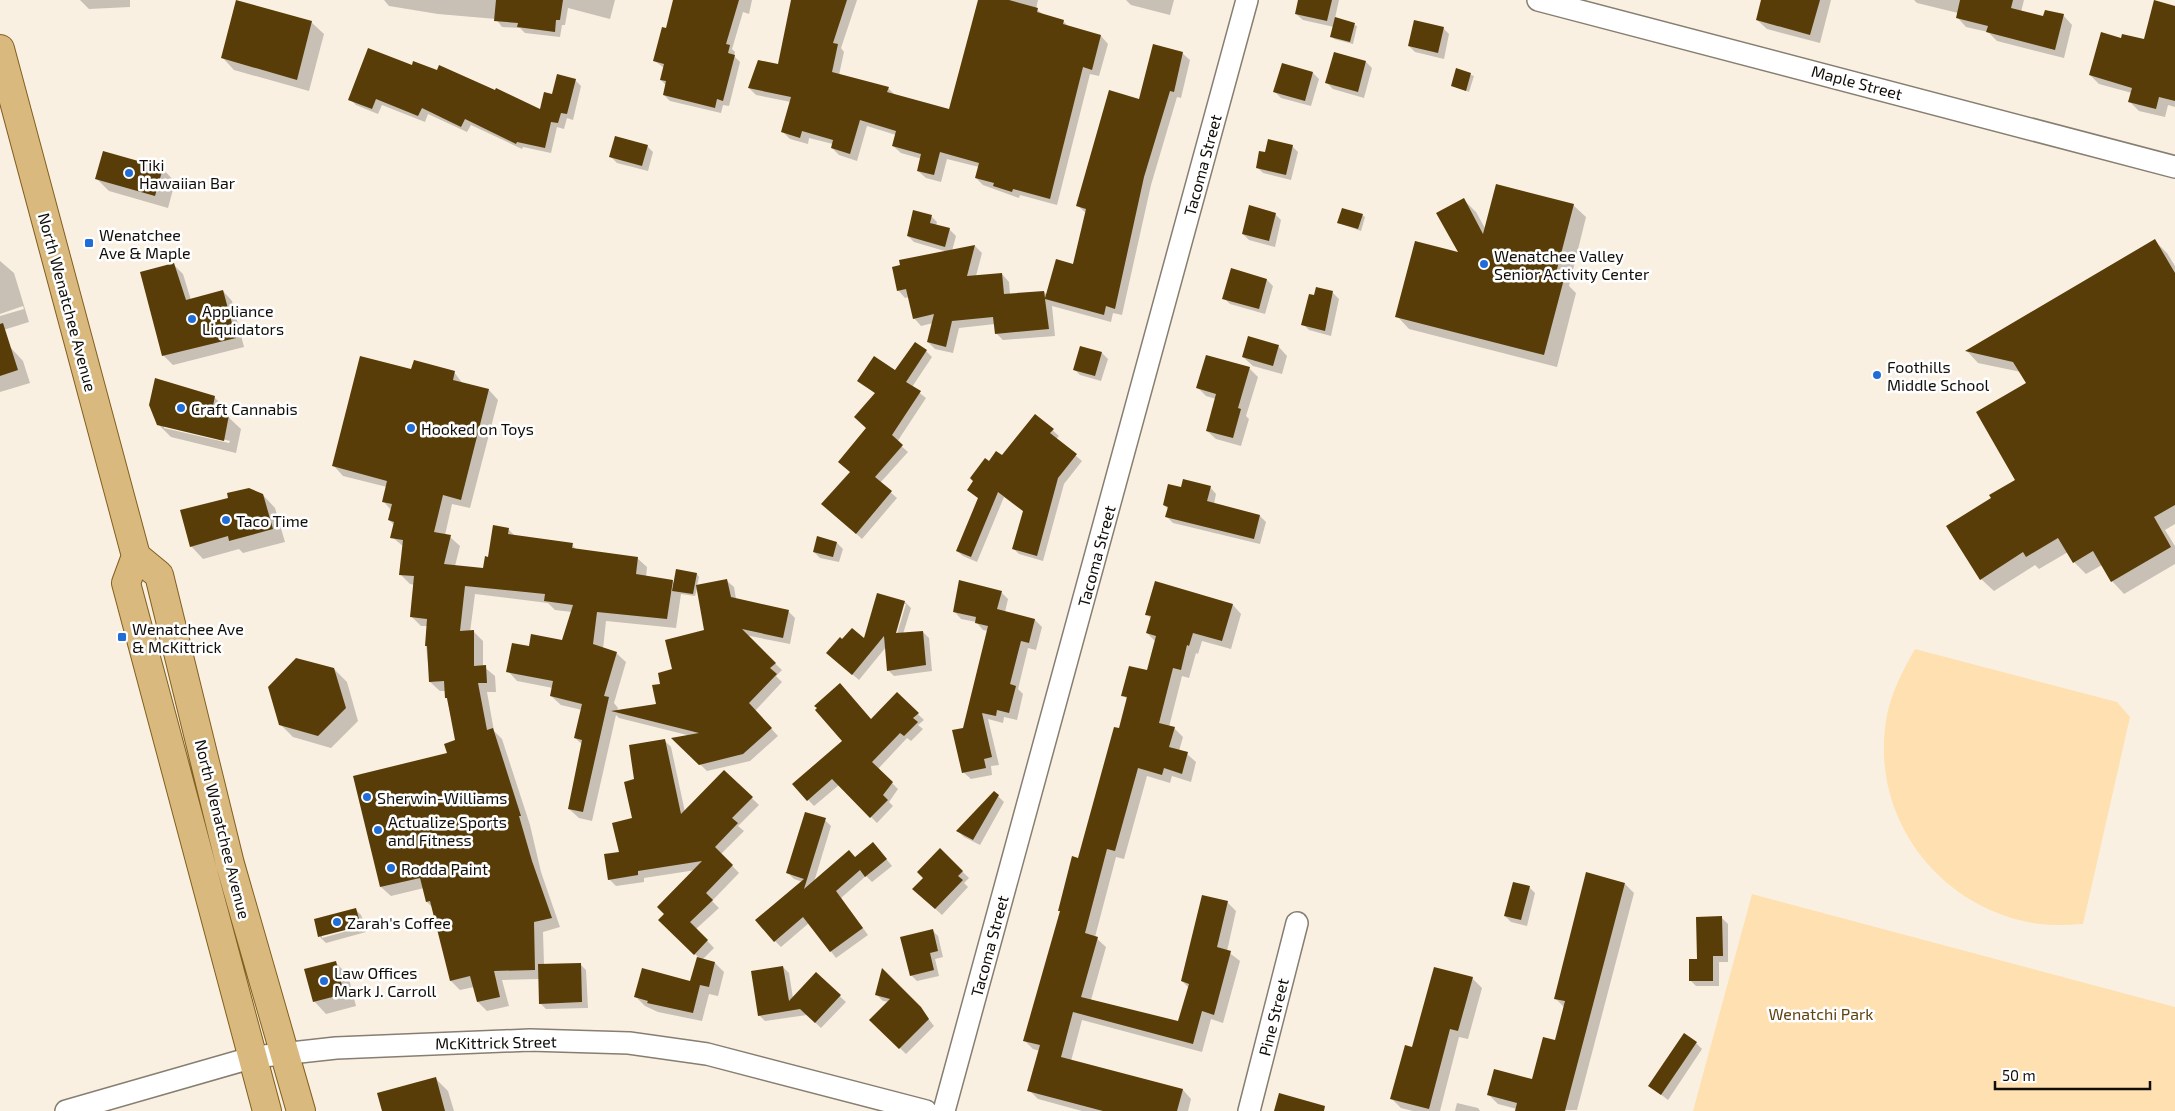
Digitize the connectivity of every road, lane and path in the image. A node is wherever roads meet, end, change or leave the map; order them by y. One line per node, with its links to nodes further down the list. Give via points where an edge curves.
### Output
1 (1247, 0): 13 (street, Tacoma Street)
2 (1538, 0): 4 (street, Maple Street)
3 (0, 49): 5 (main road, North Wenatchee Avenue)
4 (2175, 167)
5 (136, 556): 7 (main road, North Wenatchee Avenue, via 159,575 230,864); 8 (main road, North Wenatchee Avenue, via 126,584)
6 (1297, 922): 14 (street, Pine Street)
7 (284, 1053): 8 (street, McKittrick Street); 11 (main road, North Wenatchee Avenue); 12 (street, McKittrick Street, via 530,1040 629,1043 707,1054)
8 (254, 1057): 9 (street, McKittrick Street); 10 (main road, North Wenatchee Avenue)
9 (66, 1111)
10 (267, 1111)
11 (300, 1111)
12 (926, 1111)
13 (944, 1111)
14 (1249, 1111)

